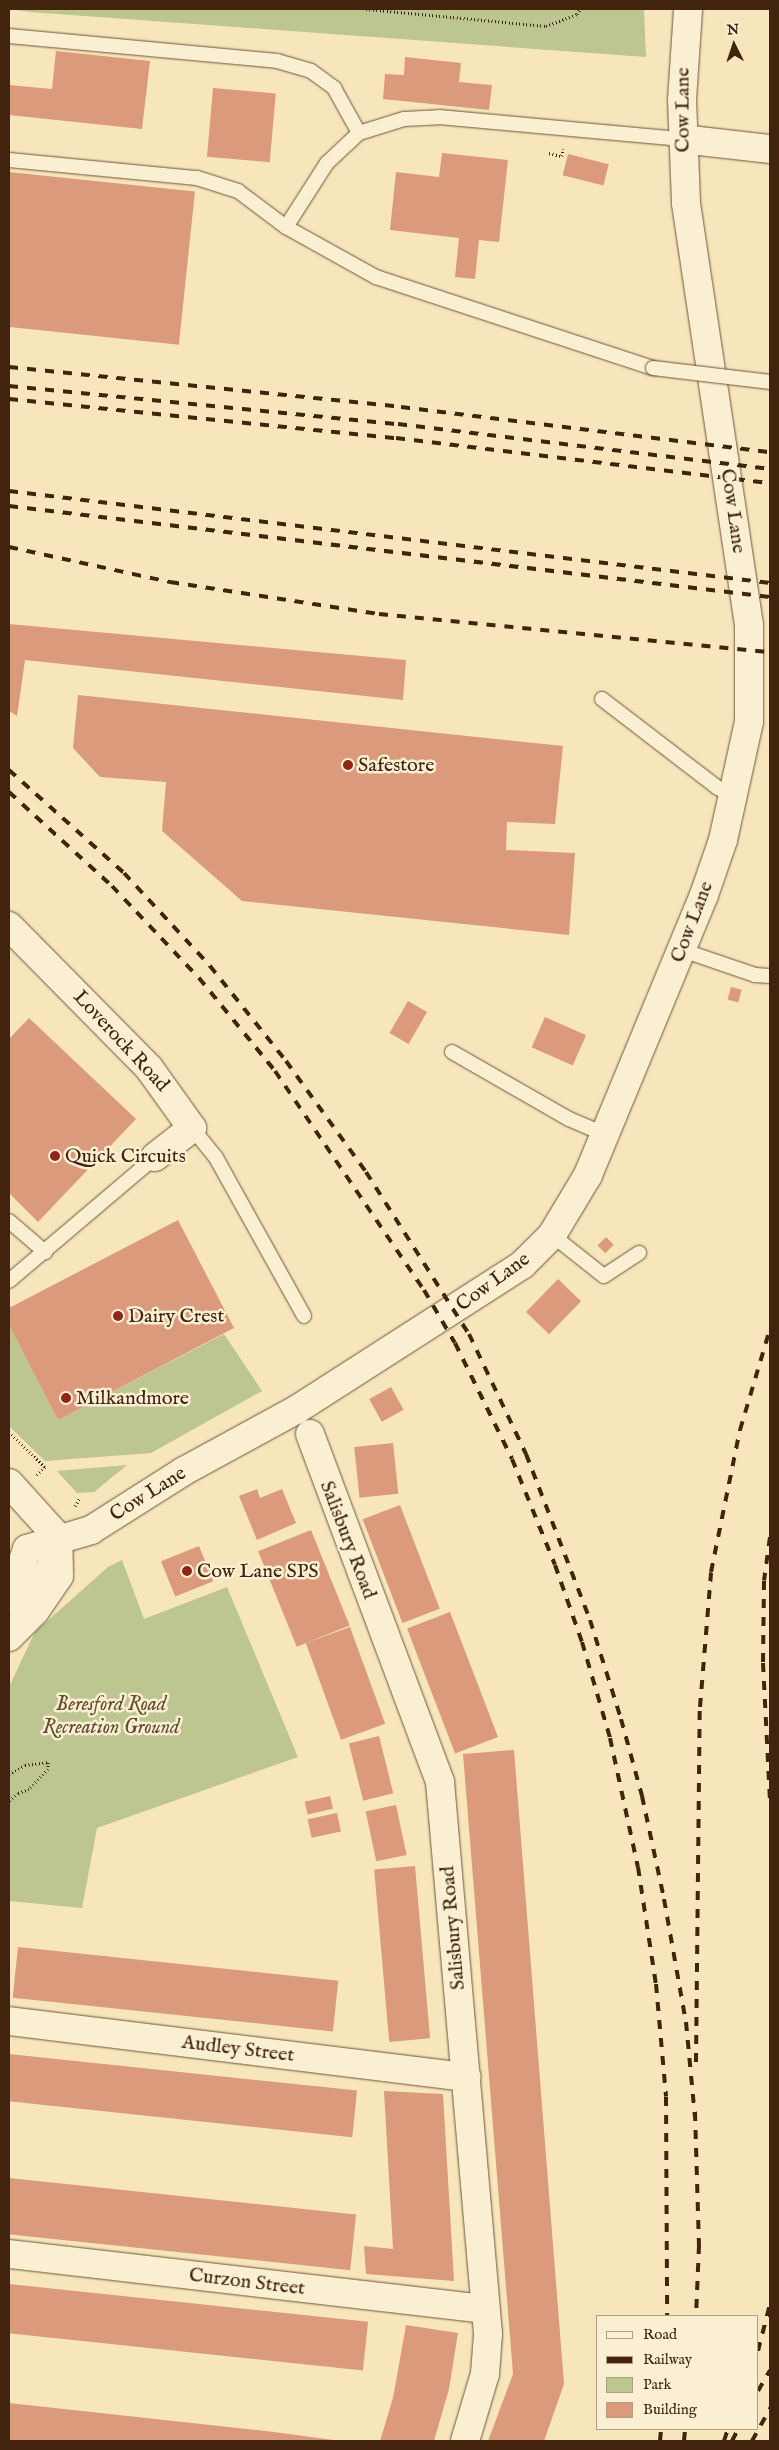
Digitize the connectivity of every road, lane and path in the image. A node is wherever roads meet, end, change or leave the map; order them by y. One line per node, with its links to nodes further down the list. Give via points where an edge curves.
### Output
1 (366, 9): 2 (path, via 546,26 577,14)
2 (580, 9)
3 (688, 9): 6 (street, Cow Lane)
4 (9, 36): 5 (lane, via 277,61 311,71 334,88)
5 (359, 133): 6 (lane, via 404,119 439,117); 11 (lane, via 327,163)
6 (682, 139): 8 (street); 14 (street, Cow Lane, via 691,248 749,625 748,722)
7 (570, 148): 9 (path, via 563,147 562,156)
8 (770, 149)
9 (549, 153)
10 (9, 160): 11 (lane, via 197,178 238,191)
11 (286, 227): 12 (lane, bridge, via 376,277 653,368)
12 (770, 382)
13 (602, 699): 14 (lane, via 718,788)
14 (734, 796): 16 (street, Cow Lane, via 723,840)
15 (9, 926): 19 (street, Loverock Road, via 149,1068)
16 (682, 950): 17 (lane, via 755,975); 20 (street, Cow Lane)
17 (770, 976)
18 (452, 1052): 20 (lane, via 569,1119)
19 (192, 1128): 21 (street); 27 (lane, via 215,1156)
20 (605, 1134): 23 (street, Cow Lane, via 576,1198)
21 (155, 1157): 24 (lane)
22 (9, 1221): 24 (lane)
23 (552, 1235): 25 (lane, via 604,1276); 32 (street, Cow Lane, via 522,1264 475,1297 296,1410 184,1471 91,1530)
24 (45, 1252): 26 (lane)
25 (639, 1253)
26 (9, 1280)
27 (304, 1316)
28 (9, 1432): 30 (path)
29 (310, 1434): 38 (street, Salisbury Road, via 440,1782)
30 (45, 1467)
31 (9, 1482): 32 (street)
32 (58, 1537): 33 (street, Cow Lane, via 27,1548); 34 (street, via 59,1576 35,1611)
33 (9, 1601)
34 (9, 1635)
35 (9, 1774): 36 (path, via 25,1765 48,1762 48,1769 30,1789 18,1792)
36 (9, 1801)
37 (9, 2021): 38 (street, Audley Street)
38 (467, 2077): 40 (street, Salisbury Road)
39 (9, 2254): 40 (street, Curzon Street)
40 (485, 2309): 41 (street, Salisbury Road, via 488,2334 485,2374)
41 (465, 2441)

